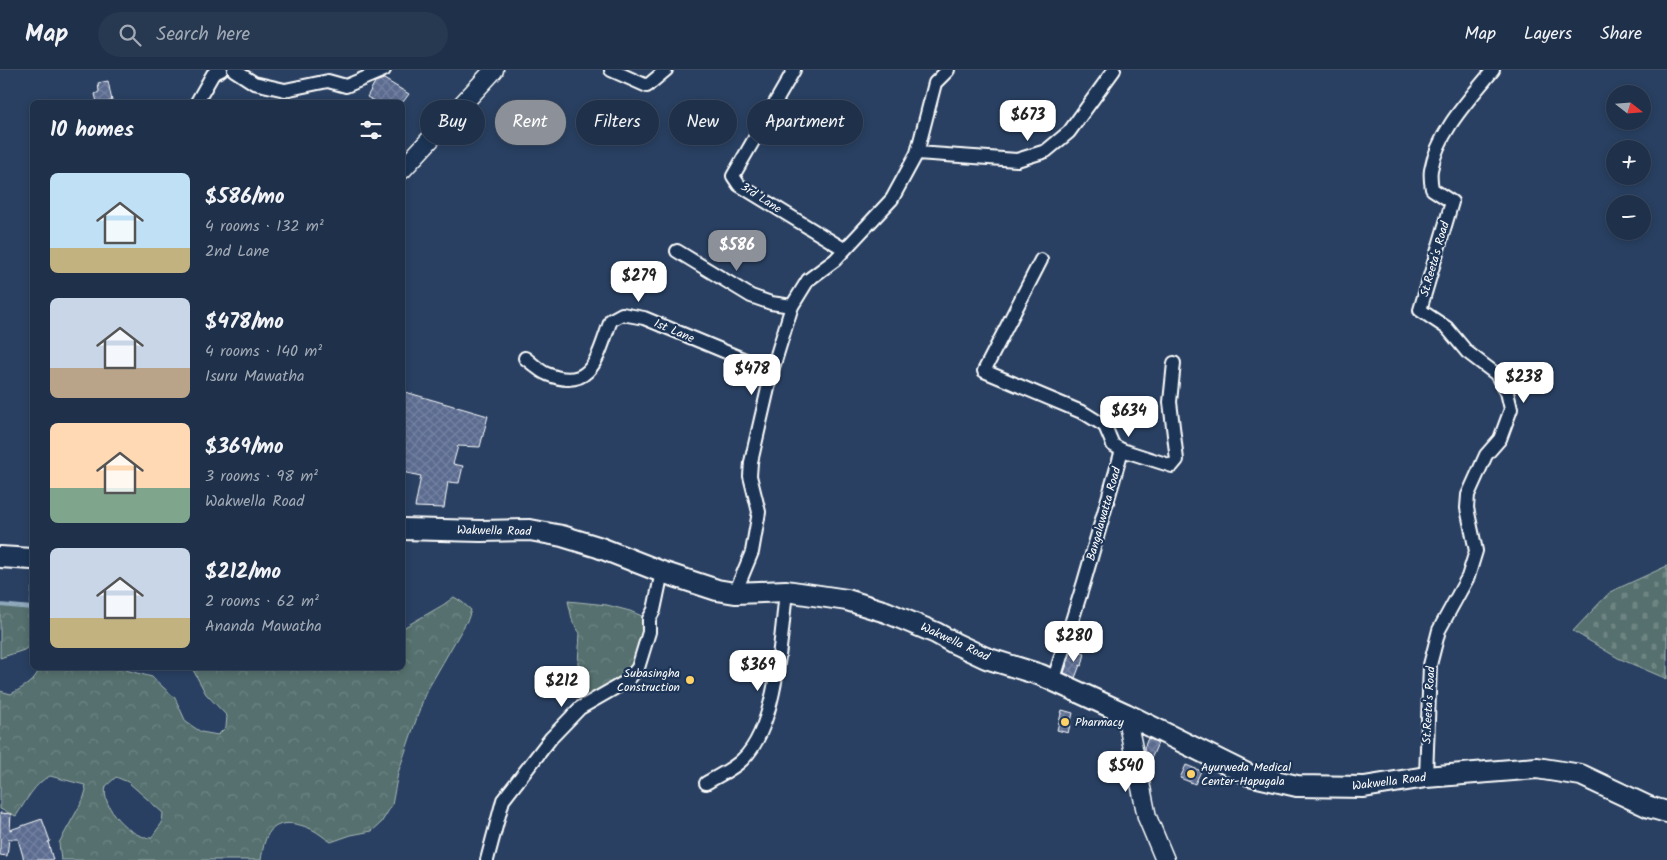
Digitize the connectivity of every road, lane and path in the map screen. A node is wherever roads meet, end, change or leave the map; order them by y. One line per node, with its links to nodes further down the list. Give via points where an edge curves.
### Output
1 (221, 70): 11 (street, via 213,74)
2 (234, 70): 3 (street, via 254,83 285,90 328,81 346,86)
3 (384, 70)
4 (494, 70): 13 (street)
5 (611, 70): 6 (street, via 647,86)
6 (666, 70)
7 (794, 70): 14 (street, 3rd Lane, via 733,176 739,185)
8 (948, 70): 12 (street, via 935,83)
9 (1114, 70): 12 (street, via 1069,132 1046,151 1017,160)
10 (1493, 70): 30 (street, St.Reeta's Road, via 1453,122 1437,149 1430,171 1432,189 1452,202 1420,310 1447,328 1467,352 1496,374 1507,392 1511,409 1500,439 1486,455 1468,495 1467,508 1476,551 1468,577 1440,630 1430,665)
11 (198, 100)
12 (917, 153): 14 (street, via 892,199)
13 (405, 167)
14 (844, 249): 17 (street, via 808,280)
15 (677, 251): 17 (street, via 751,296)
16 (1041, 260): 21 (street, Bangalawatta Road, via 984,371 1084,413 1104,426 1113,445)
17 (792, 306): 20 (street)
18 (525, 358): 20 (street, 1st Lane, via 545,374 571,380 585,374 598,357 611,320 622,314 644,318)
19 (1174, 363): 21 (street, via 1170,402 1177,460 1172,466)
20 (772, 371): 27 (street, via 750,476 759,512 752,552)
21 (1122, 450): 28 (street, Bangalawatta Road)
22 (405, 529): 25 (main road, Wakwella Road, via 530,530 598,547)
23 (0, 557): 24 (main road)
24 (30, 560)
25 (662, 572): 27 (main road, Wakwella Road); 33 (street, via 638,668 627,681 580,708 503,800)
26 (786, 591): 27 (main road, Wakwella Road); 28 (main road, Wakwella Road, via 847,600 886,612 936,632 986,658 1041,675); 31 (street, via 778,671 757,740 742,760)
27 (736, 593)
28 (1053, 682): 29 (main road, Wakwella Road)
29 (1126, 714): 30 (main road, Wakwella Road, via 1249,775 1287,784 1364,788); 34 (street, via 1148,817)
30 (1426, 777): 32 (main road, Wakwella Road, via 1537,768 1581,775 1649,807)
31 (706, 783)
32 (1667, 812)
33 (487, 860)
34 (1165, 860)

